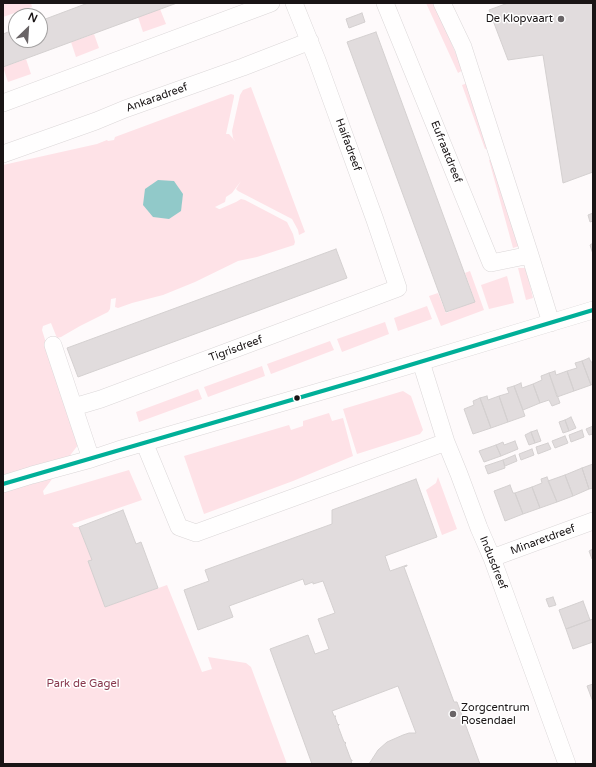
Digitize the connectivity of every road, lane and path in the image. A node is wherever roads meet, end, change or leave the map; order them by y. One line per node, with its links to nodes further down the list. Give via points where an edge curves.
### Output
1 (271, 3): 6 (street)
2 (294, 3): 5 (street, Haifadreef)
3 (385, 3): 8 (street, Eufraatdreef, via 491,263)
4 (442, 3): 8 (street, via 463,47)
5 (310, 41): 7 (street, Ankaradreef); 9 (street, Haifadreef)
6 (3, 103)
7 (3, 154)
8 (530, 255): 11 (street)
9 (398, 288): 14 (street, Tigrisdreef)
10 (593, 310): 11 (street)
11 (551, 323): 13 (street)
12 (53, 345): 14 (street)
13 (421, 362): 15 (street); 16 (street, Indusdreef)
14 (74, 408): 17 (street)
15 (144, 442): 16 (street, via 179,527 196,533); 17 (street)
16 (446, 442): 20 (street, Indusdreef)
17 (91, 459): 18 (street)
18 (3, 484)
19 (593, 522): 20 (street, Minaretdreef)
20 (492, 558): 21 (street, Indusdreef)
21 (567, 764)

